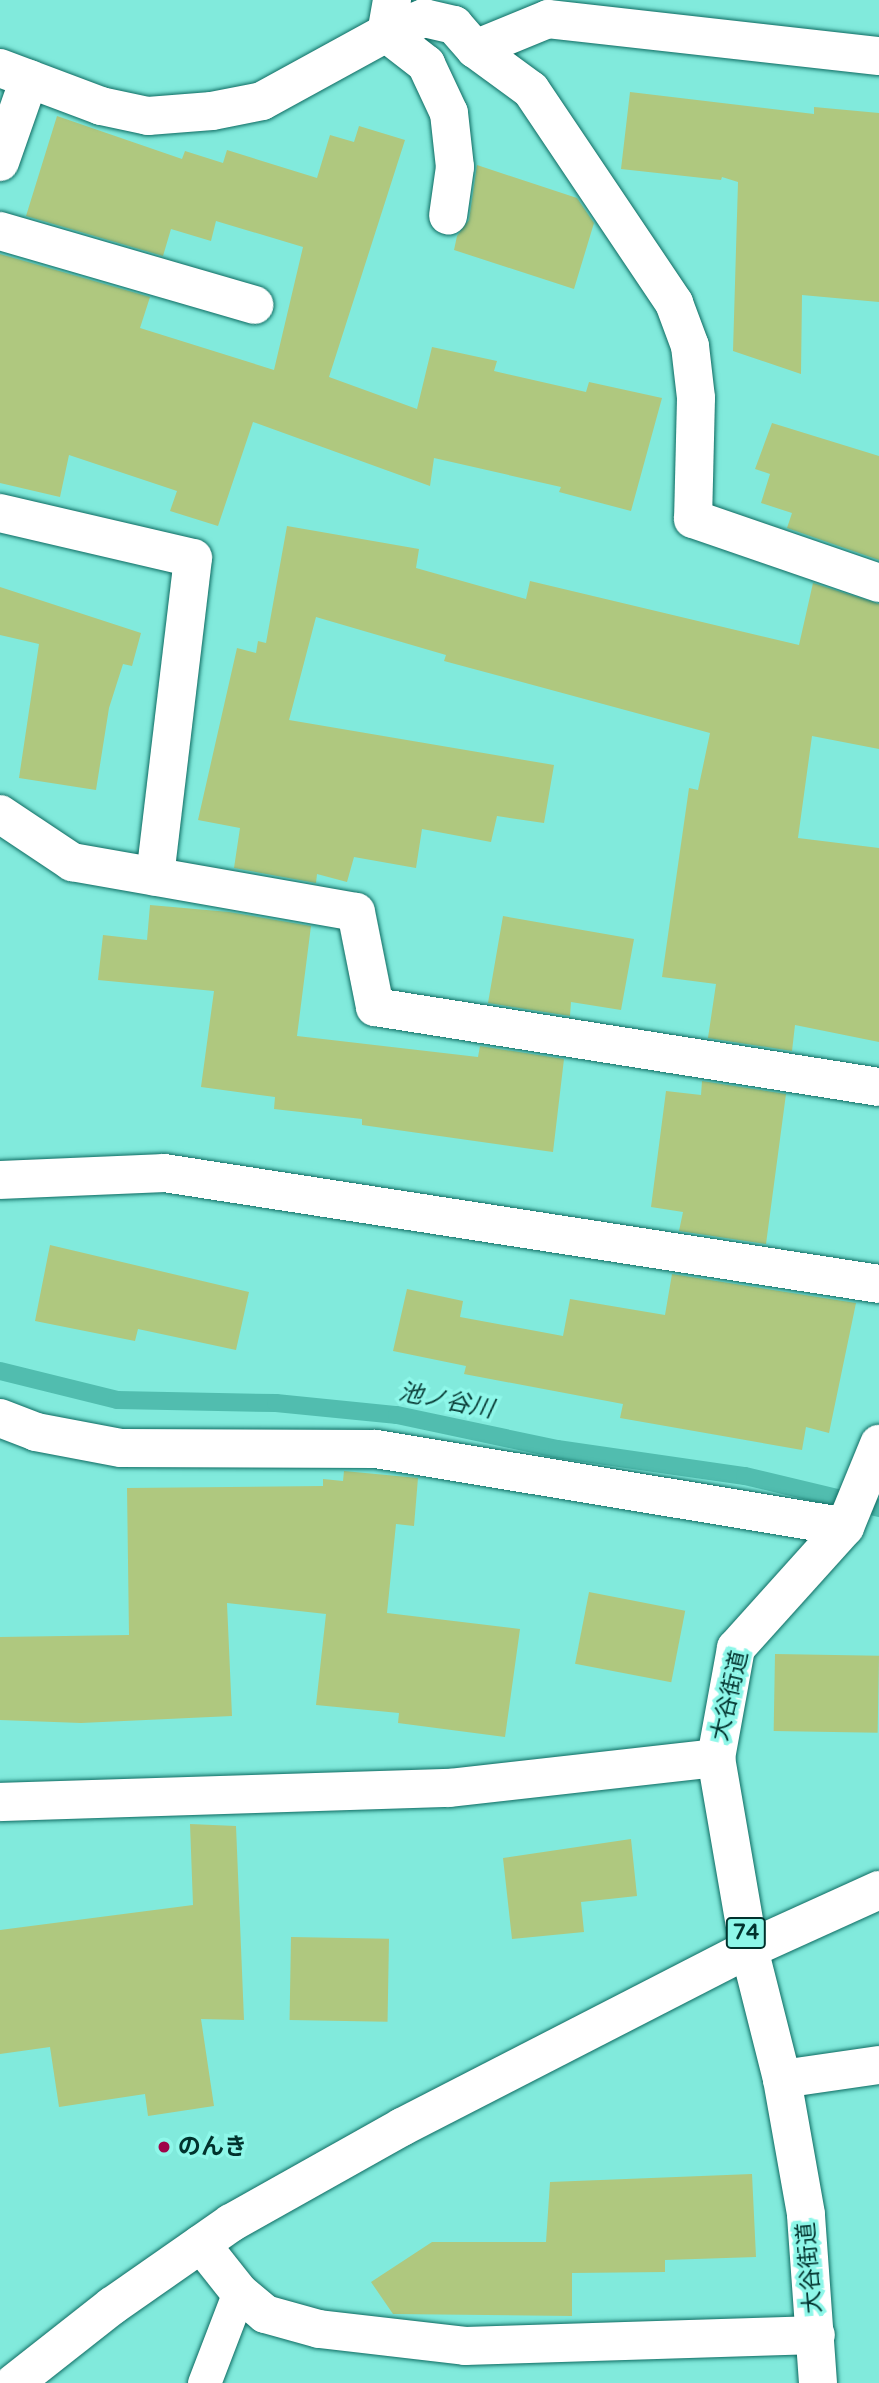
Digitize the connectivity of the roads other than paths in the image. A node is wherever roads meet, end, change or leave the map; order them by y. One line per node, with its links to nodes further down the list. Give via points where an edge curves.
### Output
1 (389, 17): 2 (street, via 454,25); 4 (street, via 272,96 212,111 148,116 101,106); 6 (street, via 426,64 449,113 455,167)
2 (475, 49): 3 (street, via 548,19); 10 (street, via 531,90 674,303 690,346 696,398 694,519)
3 (879, 57)
4 (15, 74): 5 (street)
5 (0, 162)
6 (448, 216)
7 (0, 231): 8 (street)
8 (254, 306)
9 (0, 513): 12 (street, via 193,558)
10 (879, 583)
11 (0, 814): 12 (street, via 72,862)
12 (155, 877): 13 (street, via 356,912 375,1007)
13 (879, 1087)
14 (0, 1180): 15 (street, via 164,1173)
15 (879, 1284)
16 (0, 1418): 18 (street, via 36,1432 121,1447 376,1449)
17 (875, 1455): 18 (street, 大谷街道 / 74)
18 (846, 1525): 19 (street, 大谷街道 / 74, via 736,1648)
19 (716, 1758): 20 (street, via 449,1788); 22 (street, 大谷街道 / 74)
20 (0, 1802)
21 (879, 1890): 22 (street, 74)
22 (749, 1949): 24 (street, 大谷街道 / 74); 25 (street, via 402,2127)
23 (879, 2064): 24 (street)
24 (782, 2079): 27 (street, 大谷街道 / 74, via 806,2214)
25 (201, 2244): 26 (street); 28 (street)
26 (239, 2292): 27 (street, via 265,2314 319,2329 465,2346); 29 (lane)
27 (816, 2335): 30 (street, 大谷街道 / 74)
28 (14, 2383)
29 (204, 2383)
30 (818, 2383)

